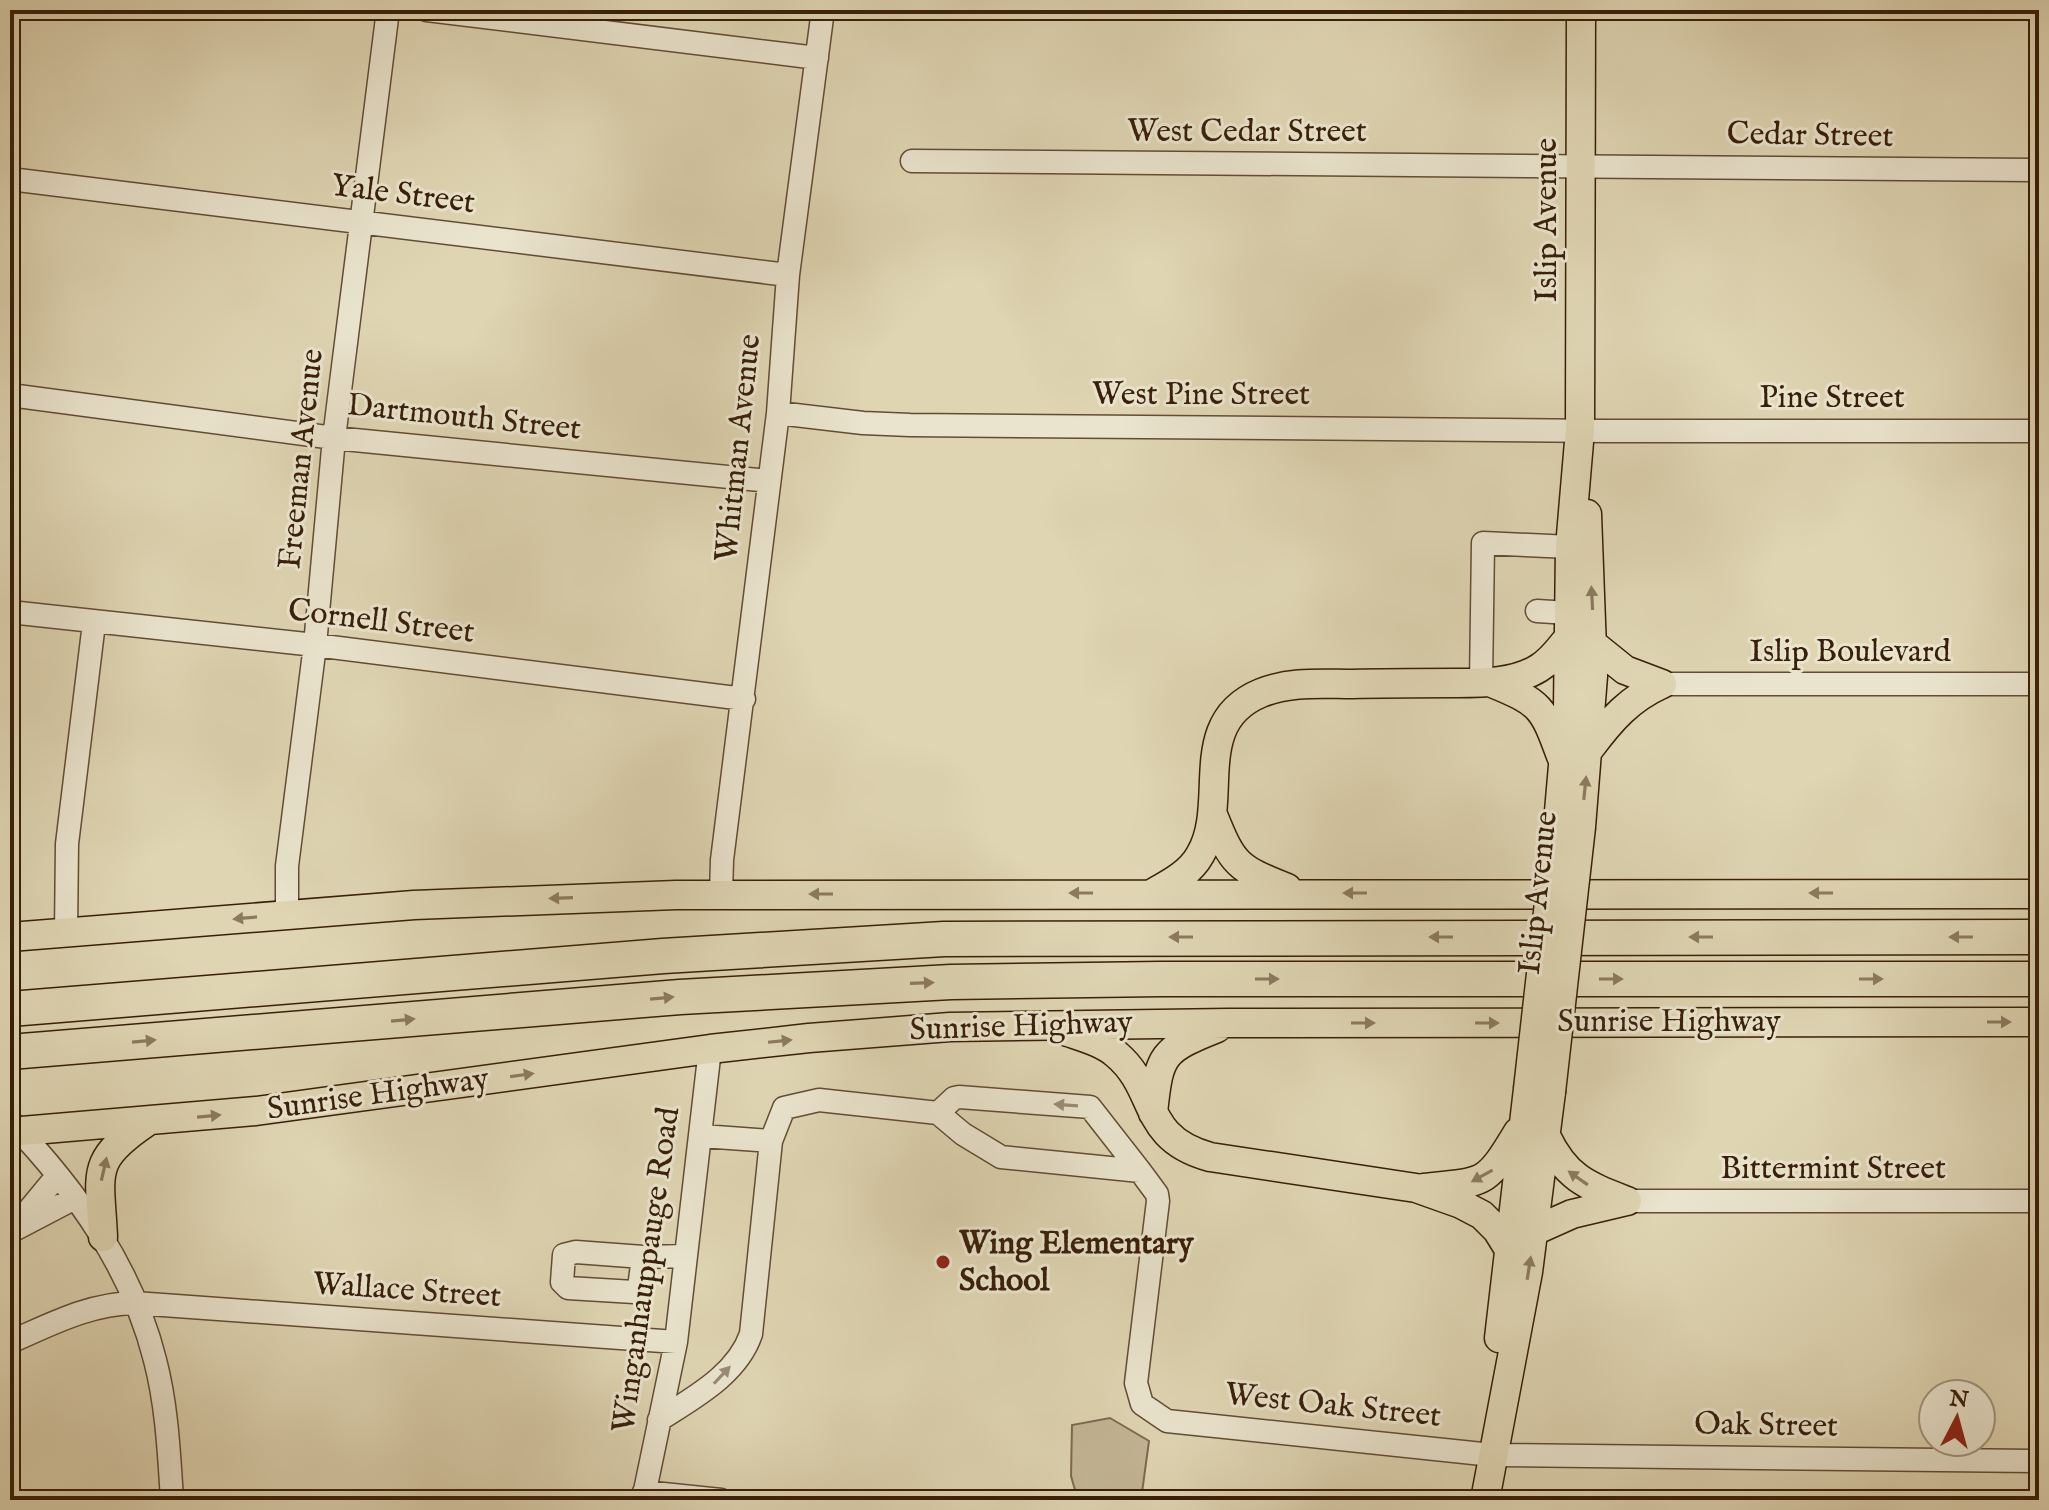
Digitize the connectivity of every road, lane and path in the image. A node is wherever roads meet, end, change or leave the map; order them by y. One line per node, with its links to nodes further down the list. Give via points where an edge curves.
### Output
1 (388, 10): 10 (street, Freeman Avenue)
2 (427, 10): 5 (street)
3 (823, 10): 5 (street, Whitman Avenue)
4 (1581, 10): 7 (main road, Islip Avenue)
5 (817, 58): 11 (street, Whitman Avenue)
6 (912, 161): 7 (street, West Cedar Street)
7 (1581, 166): 8 (street, Cedar Street); 15 (main road, Islip Avenue)
8 (2039, 170)
9 (10, 179): 10 (street, Yale Street)
10 (360, 222): 11 (street, Yale Street); 17 (street, Freeman Avenue)
11 (788, 275): 13 (street, Whitman Avenue)
12 (10, 395): 17 (street, Dartmouth Street)
13 (778, 413): 15 (street, West Pine Street, via 910,425); 18 (street, Whitman Avenue)
14 (1624, 429): 15 (street, West Pine Street); 16 (street, Pine Street)
15 (1580, 430): 19 (main road, Islip Avenue); 23 (main road, Islip Avenue, one-way to 15)
16 (2039, 431)
17 (334, 438): 18 (street, Dartmouth Street); 24 (street, Freeman Avenue)
18 (769, 481): 28 (street, Whitman Avenue)
19 (1570, 547): 23 (main road, Islip Avenue); 25 (street, via 1483,543)
20 (1537, 611): 23 (street)
21 (10, 612): 22 (street, Cornell Street)
22 (94, 623): 24 (street, Cornell Street); 38 (street, via 67,844)
23 (1577, 632): 25 (main road, via 1540,667); 26 (main road, via 1625,670); 29 (main road, Islip Avenue); 30 (main road, Islip Avenue)
24 (315, 645): 28 (street, Cornell Street); 37 (street, Freeman Avenue, via 287,866)
25 (1486, 683): 30 (main road, via 1538,706); 31 (main road, via 1294,684 1254,696 1229,718 1220,735)
26 (1662, 684): 27 (street, Islip Boulevard); 29 (main road, via 1621,709)
27 (2039, 684)
28 (744, 699): 35 (street, Whitman Avenue)
29 (1589, 749): 32 (main road, Islip Avenue, one-way to 29)
30 (1564, 765): 32 (main road, Islip Avenue)
31 (1213, 815): 33 (main road, via 1199,857); 34 (main road, via 1235,861)
32 (1570, 825): 52 (main road, Islip Avenue, bridge)
33 (1153, 893): 34 (main road); 35 (main road, one-way to 35)
34 (1299, 893): 36 (main road, one-way to 34)
35 (721, 894): 37 (main road, one-way to 37, via 467,902)
36 (2039, 894)
37 (287, 915): 38 (main road, one-way to 38)
38 (66, 932): 39 (main road)
39 (10, 937)
40 (2039, 937): 42 (highway, one-way to 42, via 944,939 663,956)
41 (2039, 979): 47 (highway, Sunrise Highway, one-way to 41, via 720,994 951,982)
42 (10, 1009)
43 (2039, 1022): 44 (main road, Sunrise Highway, one-way to 43)
44 (1229, 1023): 45 (main road, Sunrise Highway); 49 (main road, via 1168,1054 1159,1070)
45 (1042, 1024): 46 (main road, Sunrise Highway, one-way to 45, via 889,1031); 49 (main road, via 1116,1054 1130,1069)
46 (710, 1049): 50 (main road, Sunrise Highway, one-way to 46, via 323,1104); 53 (street, Winganhauppauge Road)
47 (10, 1052)
48 (938, 1113): 54 (street, via 819,1100 784,1108); 55 (street, via 1001,1157); 55 (street, one-way to 48, via 1090,1107 959,1097)
49 (1153, 1114): 57 (main road, via 1179,1145 1210,1157)
50 (149, 1121): 51 (main road, Sunrise Highway); 63 (main road, one-way to 50, via 101,1178 107,1154)
51 (13, 1128): 56 (street)
52 (1534, 1130): 57 (main road, one-way to 57, via 1484,1178); 59 (main road, one-way to 52, via 1578,1180); 62 (main road, Islip Avenue); 64 (main road, Islip Avenue)
53 (702, 1136): 54 (street); 65 (street, Winganhauppauge Road)
54 (771, 1141): 70 (street, one-way to 54, via 712,1386 747,1345)
55 (1140, 1171): 71 (street, West Oak Street, via 1158,1201 1136,1383 1142,1404 1167,1421)
56 (57, 1176): 58 (street); 61 (street)
57 (1416, 1188): 64 (main road, via 1482,1215)
58 (75, 1198): 61 (street); 63 (street)
59 (1627, 1201): 60 (street, Bittermint Street); 62 (main road, via 1572,1214)
60 (2039, 1201)
61 (12, 1231)
62 (1534, 1231): 71 (main road, Islip Avenue, one-way to 62)
63 (103, 1237): 67 (street)
64 (1510, 1251): 71 (main road, Islip Avenue)
65 (686, 1256): 66 (street); 69 (street, Winganhauppauge Road)
66 (643, 1257)
67 (135, 1303): 68 (street, Wallace Street, via 81,1311); 69 (street, Wallace Street); 74 (street, via 160,1381)
68 (10, 1342)
69 (676, 1342): 70 (street, Winganhauppauge Road)
70 (659, 1420): 73 (street, Winganhauppauge Road)
71 (1492, 1455): 72 (street, Oak Street); 76 (main road, Islip Avenue)
72 (2039, 1461)
73 (644, 1496): 75 (street)
74 (172, 1500)
75 (721, 1500)
76 (1485, 1500)

